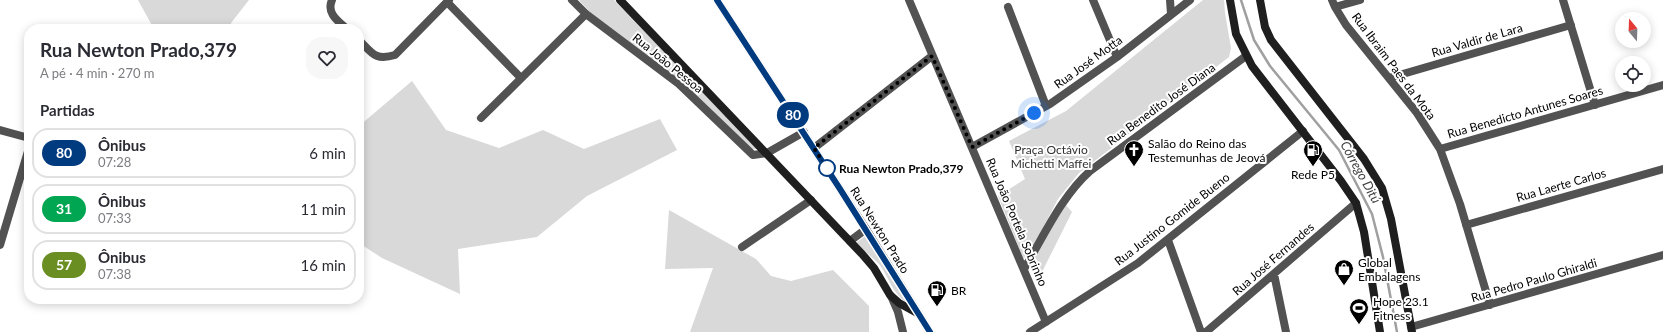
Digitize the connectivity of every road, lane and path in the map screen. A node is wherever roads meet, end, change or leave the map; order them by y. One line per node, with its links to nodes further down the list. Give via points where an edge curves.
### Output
1 (572, 0): 16 (street, Rua João Pessoa)
2 (620, 0): 37 (street)
3 (717, 0): 32 (street, Rua Newton Prado)
4 (909, 0): 21 (street, Rua João Portela Sobrinho)
5 (1093, 0): 23 (street)
6 (1170, 0): 17 (street)
7 (1190, 0): 17 (street, Rua José Motta)
8 (1230, 0): 22 (street, via 1236,34)
9 (1260, 0): 55 (street, via 1265,27 1271,40 1364,160 1382,188 1391,219)
10 (1360, 0): 14 (street)
11 (1563, 0): 19 (street)
12 (448, 1): 20 (street, via 395,55 383,59 375,56); 24 (street)
13 (331, 3): 18 (street, via 332,14)
14 (1334, 4): 25 (street, Rua Ibraim Paes da Mota, via 1346,25)
15 (1008, 7): 28 (street)
16 (586, 14): 24 (street); 37 (street, Rua João Pessoa, via 679,84 753,155)
17 (1171, 14): 23 (street, Rua José Motta)
18 (342, 24)
19 (1571, 25): 25 (street, Rua Valdir de Lara); 27 (street)
20 (364, 45)
21 (932, 56): 34 (street, Rua João Portela Sobrinho); 35 (street)
22 (1246, 56): 31 (street); 49 (street, Rua Benedito José Diana, via 1079,181 1069,193)
23 (1117, 57): 28 (street, Rua José Motta)
24 (521, 78): 29 (street)
25 (1390, 78): 36 (street, Rua Ibraim Paes da Mota)
26 (1663, 85): 27 (street, Rua Benedicto Antunes Soares)
27 (1595, 105): 36 (street, Rua Benedicto Antunes Soares)
28 (1046, 106): 34 (street, Rua José Motta)
29 (481, 118)
30 (0, 130): 33 (street)
31 (1303, 131): 41 (street); 44 (street, Rua Justino Gomide Bueno)
32 (804, 132): 35 (street, Rua Newton Prado); 37 (street)
33 (24, 137)
34 (972, 147): 49 (street, Rua João Portela Sobrinho)
35 (814, 148): 43 (street, Rua Newton Prado)
36 (1440, 149): 42 (street, Rua Ibraim Paes da Mota)
37 (766, 153): 40 (street)
38 (24, 165): 46 (street)
39 (1663, 169): 42 (street, Rua Laerte Carlos)
40 (811, 200): 45 (street); 47 (street)
41 (1356, 203): 50 (street, Rua José Fernandes); 62 (street, via 1364,232)
42 (1466, 225): 52 (street, Rua Ibraim Paes da Mota)
43 (866, 229): 45 (street); 53 (street, Rua Newton Prado)
44 (1168, 240): 54 (street, Rua Justino Gomide Bueno, via 1138,263); 59 (street)
45 (850, 241): 51 (street, via 874,268)
46 (0, 245)
47 (742, 247)
48 (1663, 255): 52 (street, Rua Pedro Paulo Ghiraldi)
49 (1024, 269): 54 (street, Rua João Portela Sobrinho)
50 (1274, 274): 60 (street, Rua José Fernandes); 61 (street)
51 (890, 295): 53 (street); 56 (street)
52 (1490, 305): 55 (street, Rua Pedro Paulo Ghiraldi)
53 (919, 314): 57 (street, Rua Newton Prado)
54 (1046, 322): 58 (street, Rua Justino Gomide Bueno)
55 (1411, 330)
56 (903, 332)
57 (930, 332)
58 (1030, 332)
59 (1201, 332)
60 (1206, 332)
61 (1286, 332)
62 (1380, 332)

